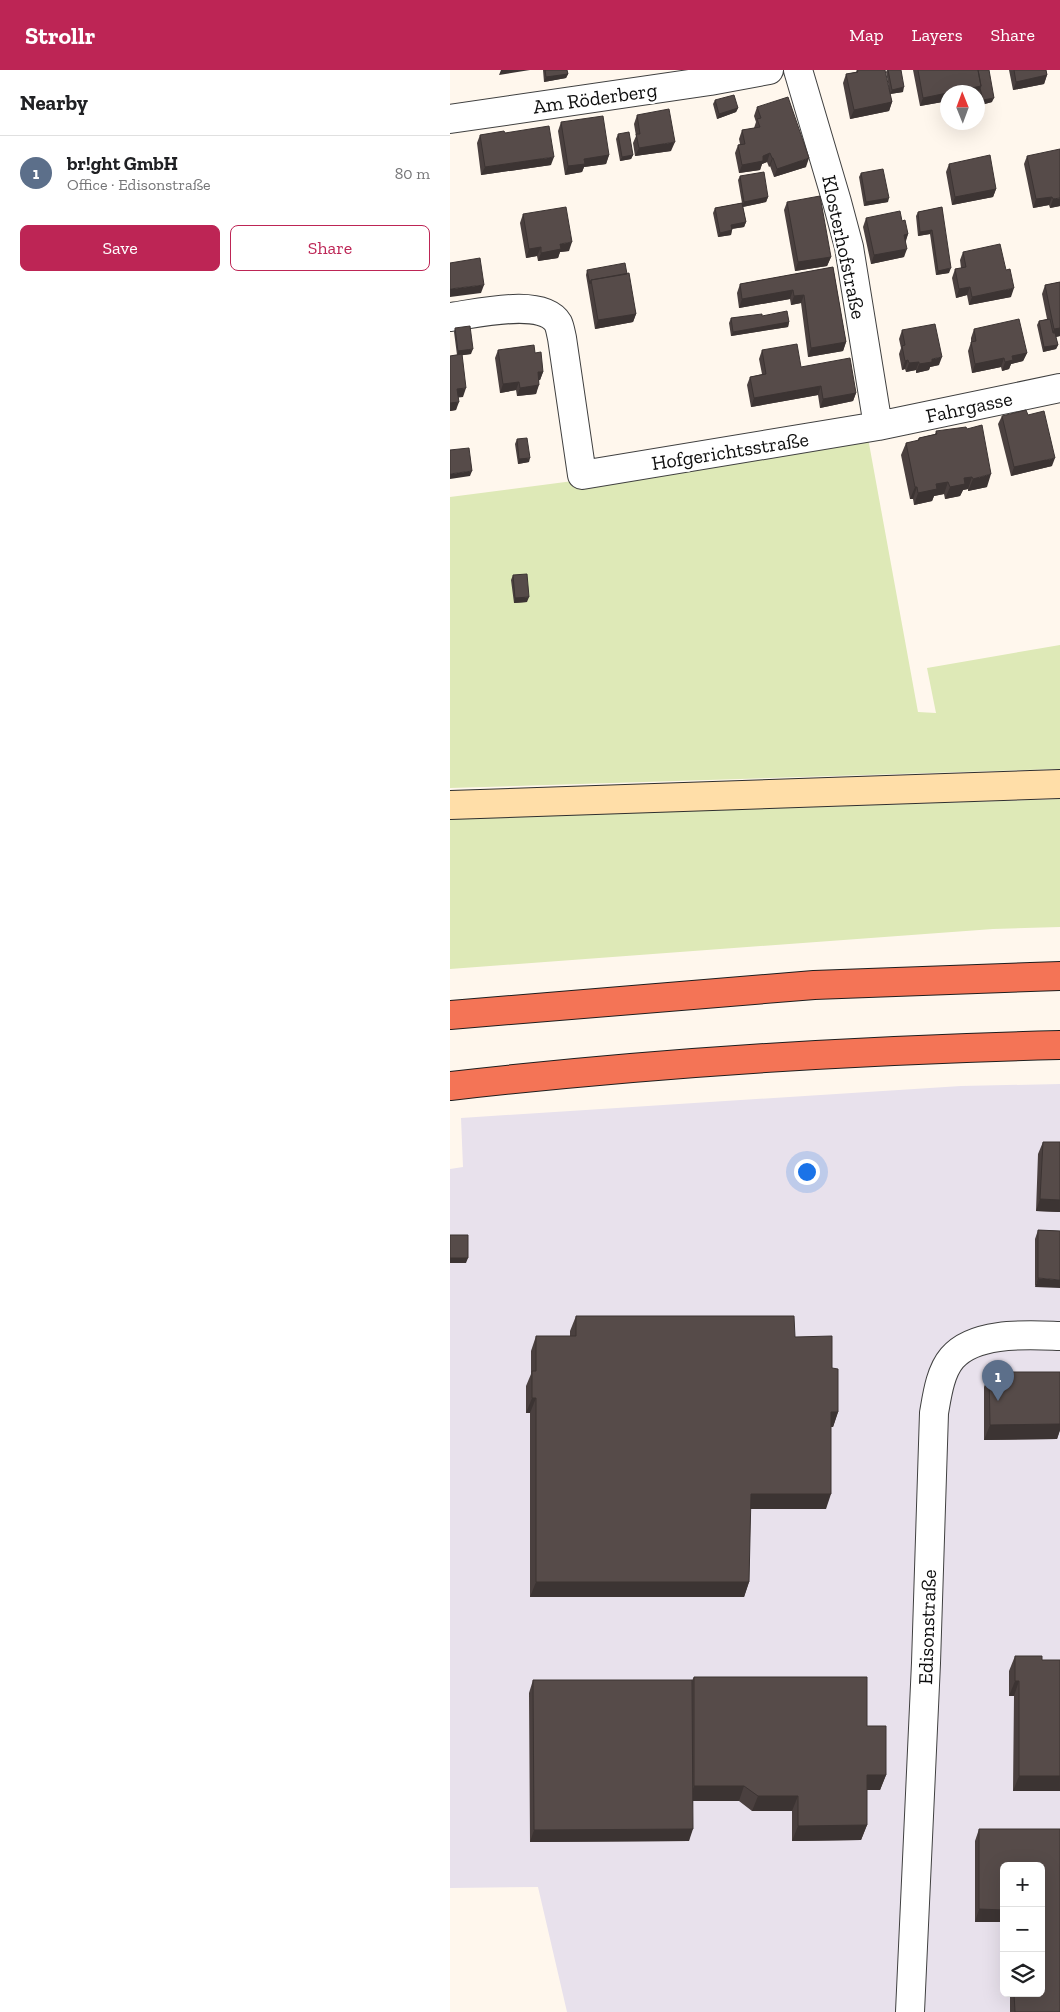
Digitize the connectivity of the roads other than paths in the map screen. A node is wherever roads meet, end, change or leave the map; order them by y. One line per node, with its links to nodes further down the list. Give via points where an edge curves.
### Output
1 (768, 70): 3 (street, Am Röderberg)
2 (798, 70): 6 (street, Klosterhofstraße, via 849,247)
3 (450, 119)
4 (450, 317): 6 (street, Hofgerichtsstraße, via 524,308 538,310 558,323 582,475)
5 (1060, 388): 6 (street, Fahrgasse)
6 (878, 426)
7 (1060, 784): 8 (main road)
8 (450, 805)
9 (1060, 976): 10 (highway, via 814,985)
10 (450, 1015)
11 (1060, 1045): 12 (highway, via 956,1047 726,1061)
12 (450, 1086)
13 (1060, 1336): 14 (street, Edisonstraße, via 999,1337 972,1343 951,1359 938,1393 934,1413)
14 (910, 2012)

